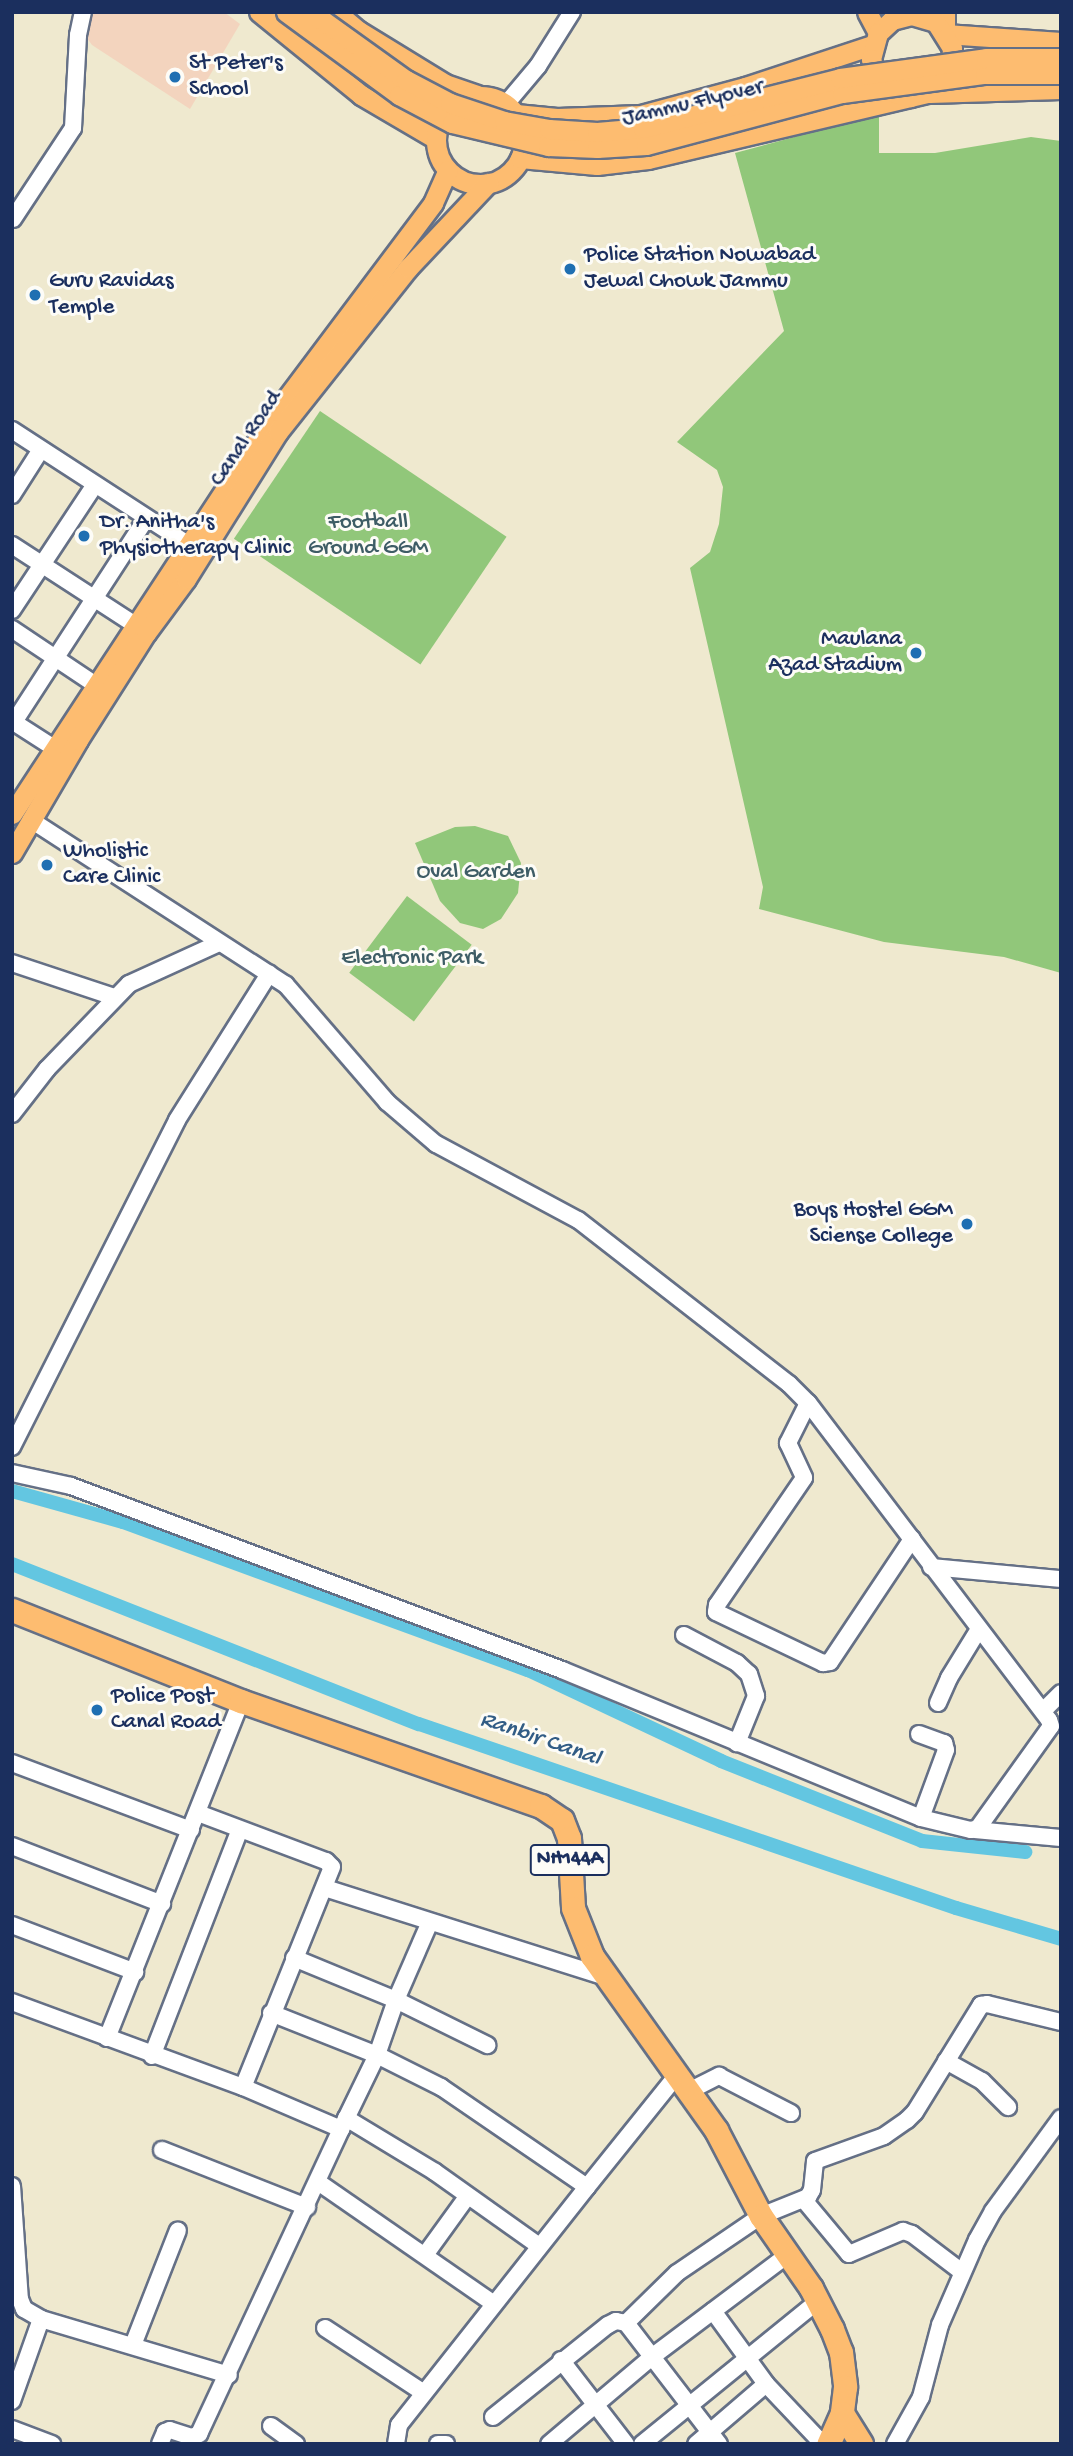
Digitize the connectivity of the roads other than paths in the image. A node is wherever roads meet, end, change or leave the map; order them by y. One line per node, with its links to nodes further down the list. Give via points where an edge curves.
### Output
1 (83, 12): 23 (street, via 73,128)
2 (259, 12): 19 (main road, via 361,95)
3 (286, 12): 14 (main road, Jammu Flyover, bridge, via 399,95 452,123 548,146 646,145 842,93 985,74)
4 (311, 12): 13 (main road, Jammu Flyover, bridge, via 406,80 450,103 504,121 597,132 643,128 840,78 986,58)
5 (335, 12): 16 (main road, via 445,84)
6 (572, 12): 18 (street)
7 (867, 12): 11 (main road)
8 (945, 12): 10 (main road)
9 (907, 14): 10 (main road, via 936,22); 11 (main road, via 892,20)
10 (945, 34): 12 (main road); 17 (main road, via 952,48 951,66 943,83)
11 (875, 39): 17 (main road, via 871,59 883,85 895,93); 18 (main road, via 745,87 641,114 557,118)
12 (1061, 42)
13 (1061, 58)
14 (1061, 74)
15 (1061, 89): 17 (main road)
16 (477, 95): 18 (main road, via 492,97); 19 (main road, via 448,109 439,122)
17 (919, 95): 20 (main road, via 648,159 597,165)
18 (511, 109): 20 (main road, via 524,135)
19 (436, 139): 21 (main road)
20 (520, 158): 22 (main road, via 512,170)
21 (448, 170): 22 (main road, via 466,181); 30 (main road, Canal Road, via 433,203 277,411)
22 (488, 183): 30 (main road, Canal Road, via 408,268 278,432)
23 (13, 219)
24 (12, 430): 25 (street)
25 (40, 451): 26 (street); 27 (street)
26 (94, 486): 28 (street); 31 (street)
27 (12, 495)
28 (146, 519): 30 (street); 32 (street)
29 (12, 545): 31 (street)
30 (195, 549): 34 (main road, Canal Road); 40 (main road, Canal Road, via 146,633)
31 (43, 565): 32 (street); 33 (street)
32 (93, 597): 34 (street); 36 (street)
33 (12, 610)
34 (135, 625): 37 (main road, Canal Road)
35 (12, 629): 36 (street)
36 (54, 658): 37 (street); 38 (street)
37 (96, 685): 39 (main road, Canal Road)
38 (13, 721): 39 (street)
39 (54, 748): 40 (main road, Canal Road)
40 (21, 817): 41 (main road, Canal Road); 42 (street)
41 (12, 853)
42 (219, 943): 44 (street); 45 (street, via 140,977)
43 (12, 963): 45 (street)
44 (269, 974): 47 (street, via 306,1005 394,1109 436,1144 578,1220); 48 (street, via 177,1120)
45 (114, 997): 46 (street)
46 (12, 1114)
47 (808, 1403): 50 (street); 50 (street, via 788,1443 804,1478 716,1605 716,1612 822,1663 831,1662)
48 (12, 1447)
49 (12, 1474): 61 (street, via 84,1491 551,1665)
50 (912, 1539): 51 (street)
51 (932, 1567): 52 (street); 54 (street)
52 (1061, 1579)
53 (12, 1610): 57 (highway, NH144A)
54 (979, 1629): 58 (street); 59 (street)
55 (684, 1635): 61 (street, via 750,1674 757,1696)
56 (1061, 1693): 59 (street)
57 (241, 1701): 63 (street); 76 (highway, NH144A, via 555,1814 568,1828 573,1908 592,1956)
58 (938, 1703)
59 (1043, 1711): 67 (street, via 1051,1723 1048,1731)
60 (919, 1734): 64 (street, via 944,1743 946,1750)
61 (737, 1743): 64 (street)
62 (12, 1763): 66 (street)
63 (198, 1813): 65 (street); 66 (street)
64 (920, 1818): 67 (street)
65 (240, 1829): 70 (street, via 326,1861 332,1872); 84 (street)
66 (191, 1830): 71 (street)
67 (975, 1830): 68 (street)
68 (1061, 1838)
69 (12, 1846): 71 (street)
70 (325, 1888): 72 (street); 74 (street)
71 (162, 1903): 75 (street)
72 (429, 1924): 76 (street); 77 (street)
73 (12, 1925): 75 (street)
74 (294, 1958): 77 (street); 79 (street)
75 (135, 1972): 81 (street)
76 (606, 1977): 86 (highway, NH144A)
77 (396, 2000): 82 (street); 83 (street)
78 (12, 2002): 81 (street)
79 (271, 2013): 83 (street); 87 (street)
80 (1061, 2022): 85 (street, via 984,2004)
81 (107, 2038): 84 (street)
82 (487, 2045)
83 (377, 2055): 91 (street); 95 (street, via 441,2087)
84 (152, 2056): 87 (street)
85 (946, 2061): 88 (street, via 982,2081); 97 (street, via 915,2112 892,2132 815,2161 812,2190)
86 (695, 2082): 89 (street, via 720,2077); 95 (street); 99 (highway, NH144A)
87 (243, 2087): 91 (street)
88 (1008, 2107)
89 (792, 2113)
90 (1061, 2118): 104 (street, via 993,2211)
91 (344, 2123): 93 (street); 96 (street, via 435,2172)
92 (162, 2150): 98 (street)
93 (318, 2182): 98 (street); 103 (street)
94 (12, 2186): 108 (street, via 20,2298 24,2309)
95 (587, 2187): 101 (street)
96 (467, 2197): 101 (street); 103 (street)
97 (797, 2203): 99 (street); 104 (street, via 849,2254 903,2231)
98 (307, 2207): 115 (street)
99 (761, 2216): 102 (highway, NH144A); 109 (street, via 677,2273)
100 (178, 2230): 111 (street)
101 (539, 2246): 106 (street)
102 (789, 2254): 105 (highway, NH144A); 107 (street)
103 (425, 2255): 106 (street)
104 (962, 2272): 138 (street, via 940,2325 921,2397)
105 (818, 2301): 113 (street); 121 (highway, NH144A, via 841,2352 845,2371)
106 (493, 2303): 117 (street)
107 (713, 2311): 112 (street); 113 (street)
108 (41, 2319): 111 (street); 118 (street)
109 (626, 2323): 112 (street); 114 (street, via 608,2325)
110 (325, 2328): 117 (street)
111 (133, 2345): 115 (street)
112 (653, 2356): 119 (street); 120 (street)
113 (747, 2357): 116 (street); 119 (street)
114 (561, 2360): 120 (street); 122 (street)
115 (229, 2375): 127 (street, via 197,2436 170,2430)
116 (766, 2384): 125 (street); 136 (street)
117 (425, 2393): 129 (street, via 399,2425)
118 (12, 2402)
119 (689, 2404): 125 (street); 134 (street)
120 (594, 2405): 132 (street); 133 (street)
121 (842, 2413): 136 (highway, NH144A); 137 (highway)
122 (493, 2417)
123 (271, 2426): 128 (street)
124 (12, 2429): 126 (street)
125 (714, 2438): 135 (street)
126 (50, 2443)
127 (160, 2444)
128 (296, 2444)
129 (396, 2444)
130 (438, 2444): 131 (street)
131 (446, 2444)
132 (549, 2444)
133 (626, 2444)
134 (642, 2444)
135 (696, 2444)
136 (826, 2444)
137 (861, 2444)
138 (895, 2444)

